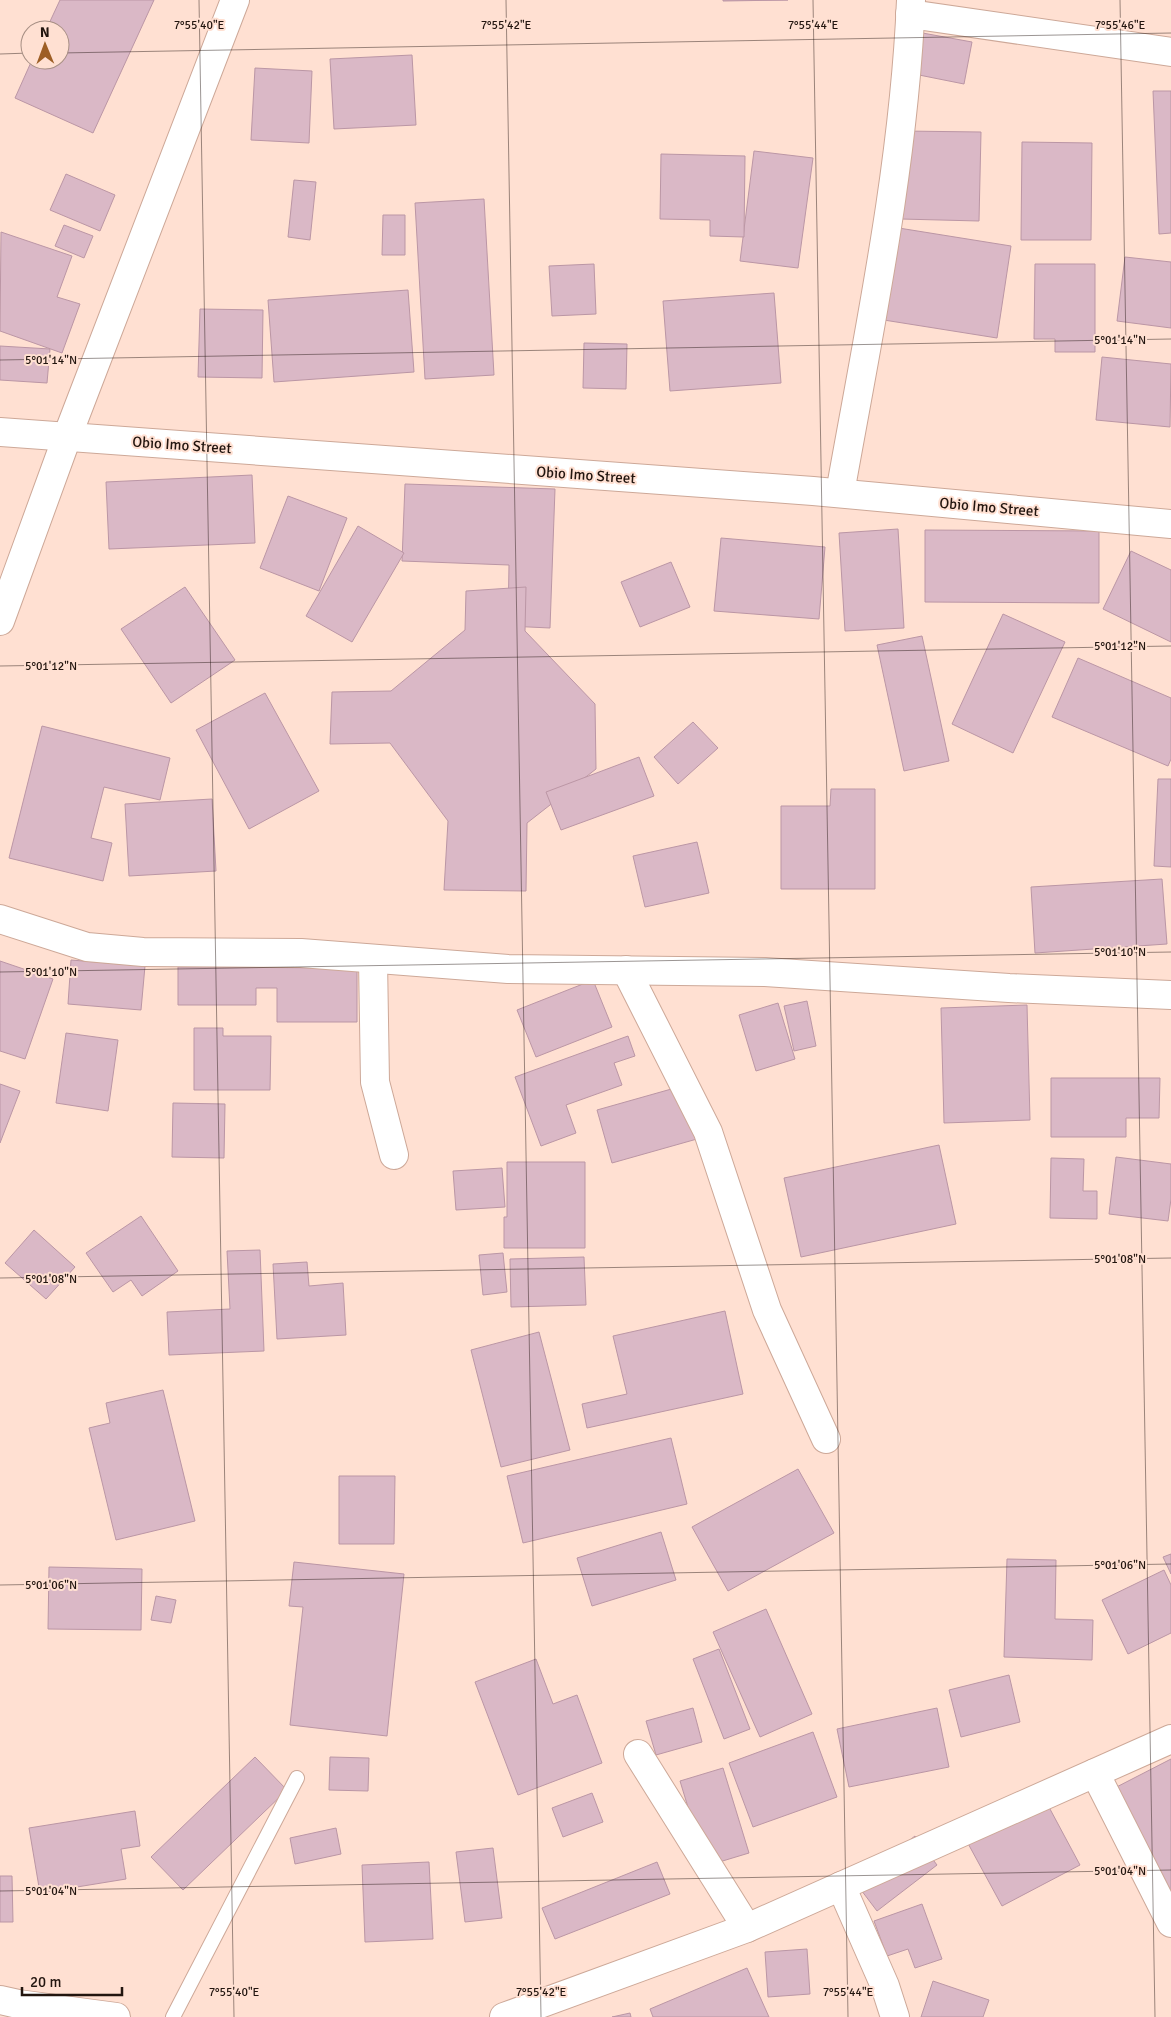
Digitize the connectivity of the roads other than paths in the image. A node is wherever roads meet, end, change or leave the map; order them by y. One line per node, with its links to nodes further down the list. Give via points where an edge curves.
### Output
1 (235, 0): 5 (street)
2 (911, 7): 3 (street); 6 (street, via 889,220)
3 (1171, 52)
4 (0, 432): 5 (street, Obio Imo Street)
5 (67, 437): 6 (street, Obio Imo Street); 8 (street)
6 (840, 493): 7 (street, Obio Imo Street)
7 (1171, 524)
8 (0, 621)
9 (0, 919): 10 (street, via 86,947 143,952 301,954)
10 (372, 959): 11 (street, via 508,969); 13 (street, via 375,1082)
11 (626, 970): 12 (street, via 765,972); 14 (street, via 708,1132 767,1310)
12 (1171, 996)
13 (394, 1155)
14 (826, 1439)
15 (1171, 1739): 17 (street)
16 (638, 1754): 21 (street)
17 (1095, 1773): 19 (street); 20 (street)
18 (297, 1778): 24 (lane)
19 (841, 1886): 21 (street); 26 (street, via 885,1986)
20 (1171, 1923)
21 (747, 1928): 25 (street)
22 (0, 2000): 23 (street)
23 (116, 2017)
24 (172, 2017)
25 (504, 2017)
26 (895, 2017)

